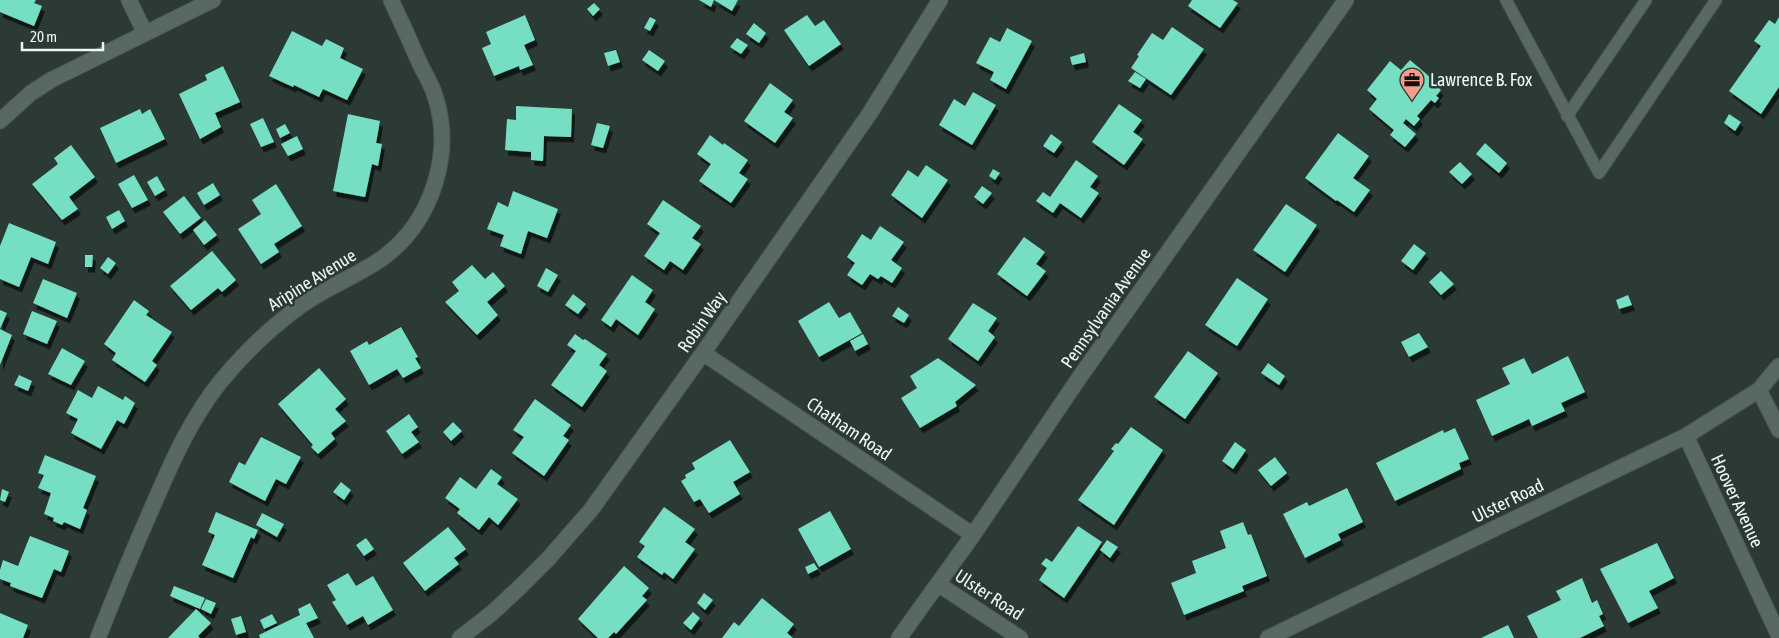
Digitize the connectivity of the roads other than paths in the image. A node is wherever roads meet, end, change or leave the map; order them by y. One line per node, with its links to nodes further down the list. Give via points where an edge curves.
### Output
1 (129, 0): 9 (street)
2 (213, 0): 9 (street)
3 (391, 0): 20 (street, Aripine Avenue, via 435,95 441,120 439,171 431,195 420,218 386,256 305,302 275,324 220,382 196,416 176,454)
4 (1346, 0): 17 (street, Pennsylvania Avenue, via 1077,381)
5 (1506, 0): 10 (lane)
6 (1646, 0): 10 (lane)
7 (1716, 0): 10 (lane, via 1599,173)
8 (936, 2): 12 (street, Robin Way, via 870,113)
9 (145, 33): 11 (street, via 51,80)
10 (1567, 116)
11 (0, 121)
12 (703, 353): 17 (street, Chatham Road); 21 (street, Robin Way, via 572,533 492,613)
13 (1779, 366): 14 (street, Ulster Road)
14 (1760, 390): 15 (street); 16 (street, Ulster Road)
15 (1779, 430)
16 (1686, 436): 19 (street, Hoover Avenue); 24 (street, Ulster Road)
17 (973, 535): 18 (street, Pennsylvania Avenue)
18 (938, 584): 22 (street, Pennsylvania Avenue); 23 (street, Ulster Road)
19 (1779, 636)
20 (98, 638)
21 (460, 638)
22 (899, 638)
23 (1020, 638)
24 (1268, 638)

